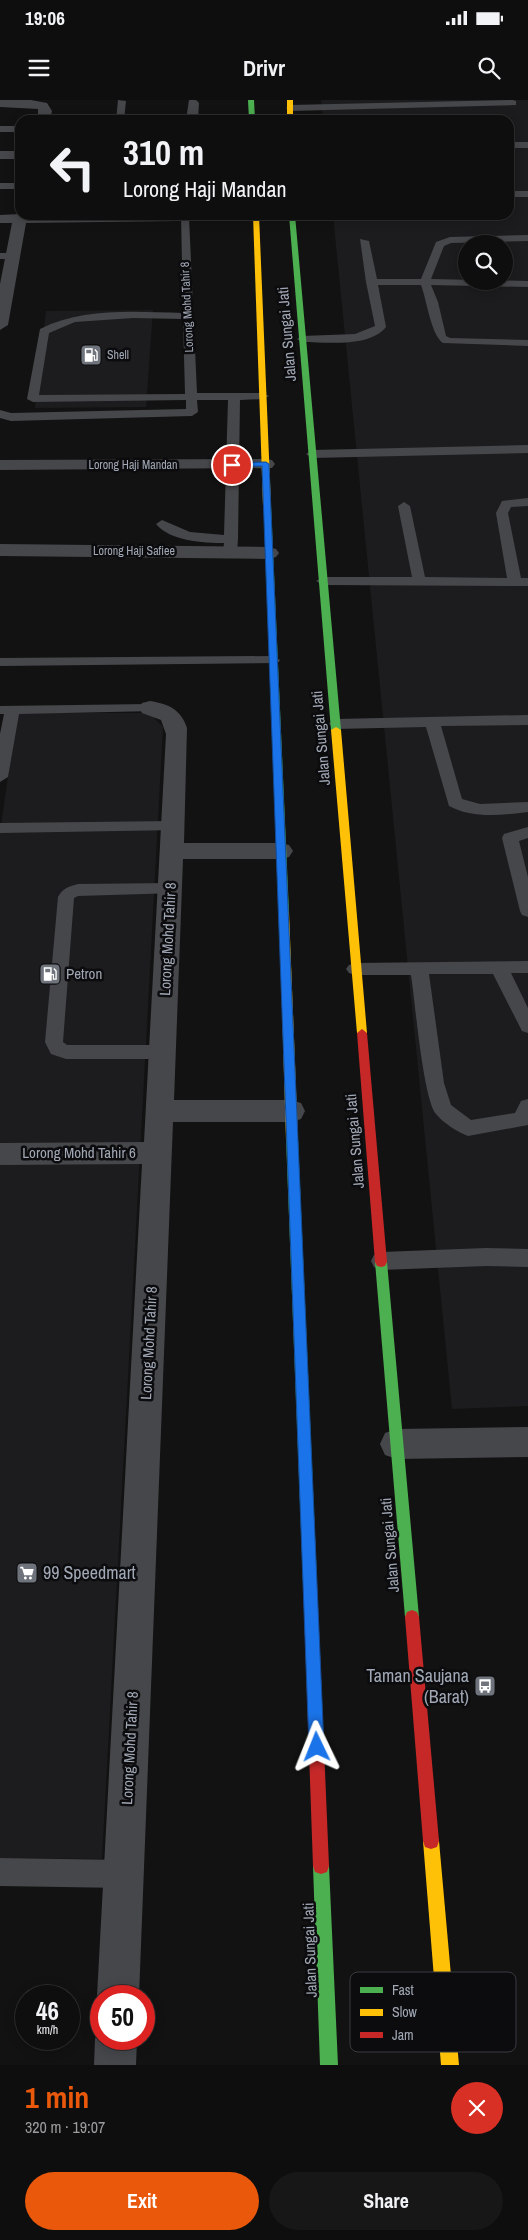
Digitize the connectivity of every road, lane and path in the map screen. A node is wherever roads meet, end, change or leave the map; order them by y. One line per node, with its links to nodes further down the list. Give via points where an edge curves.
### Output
1 (251, 100): 10 (main road)
2 (122, 102): 8 (lane)
3 (0, 103): 7 (street, via 43,106)
4 (194, 103): 9 (street)
5 (513, 104): 6 (lane, via 337,111)
6 (290, 109)
7 (45, 115)
8 (121, 115)
9 (193, 115)
10 (252, 115)
11 (0, 129): 12 (lane)
12 (15, 129)
13 (514, 145): 14 (lane)
14 (528, 145)
15 (0, 155): 16 (street)
16 (15, 155)
17 (0, 186): 18 (lane)
18 (15, 186)
19 (514, 194): 20 (lane)
20 (528, 194)
21 (15, 218): 22 (street)
22 (0, 219)
23 (19, 220): 29 (street)
24 (184, 220): 34 (lane, Lorong Mohd Tahir 8)
25 (256, 220): 39 (main road, Jalan Sungai Jati)
26 (292, 220): 36 (main road, Jalan Sungai Jati)
27 (528, 238): 31 (lane, via 450,240 440,244)
28 (364, 241): 30 (lane)
29 (7, 256): 33 (street)
30 (371, 282): 31 (lane); 36 (lane, via 381,326 376,333)
31 (425, 282): 32 (lane); 37 (lane, via 441,336 447,341)
32 (528, 284)
33 (3, 289): 35 (street)
34 (188, 316): 40 (lane, Lorong Mohd Tahir 8); 40 (lane, via 82,318 56,323 44,332 33,399)
35 (0, 325)
36 (302, 339): 43 (main road, Jalan Sungai Jati)
37 (528, 343)
38 (234, 395): 39 (lane); 40 (lane); 46 (lane)
39 (263, 396): 44 (main road, Jalan Sungai Jati)
40 (192, 397): 41 (lane, via 192,412 11,417)
41 (0, 414)
42 (528, 449): 43 (lane)
43 (312, 454): 53 (main road, Jalan Sungai Jati)
44 (266, 464): 46 (street, Lorong Haji Mandan); 52 (main road, Jalan Sungai Jati)
45 (0, 465): 46 (street, Lorong Haji Mandan)
46 (232, 465): 50 (lane)
47 (528, 502): 55 (lane, via 506,504 502,513)
48 (404, 506): 54 (lane)
49 (162, 524): 50 (lane, via 179,534)
50 (230, 546): 51 (street, Lorong Haji Safiee); 52 (street, Lorong Haji Safiee)
51 (0, 550)
52 (269, 553): 56 (main road, Jalan Sungai Jati)
53 (323, 581): 54 (lane); 62 (main road, Jalan Sungai Jati)
54 (419, 581): 55 (lane)
55 (521, 582)
56 (273, 660): 57 (lane); 68 (main road, Jalan Sungai Jati)
57 (0, 662)
58 (150, 708): 59 (lane); 67 (street, Lorong Mohd Tahir 8, via 170,714 175,721)
59 (6, 710): 63 (lane)
60 (528, 720): 61 (lane)
61 (432, 721): 62 (lane); 64 (lane, via 455,802 462,808 504,810)
62 (335, 724): 74 (main road, Jalan Sungai Jati)
63 (0, 777)
64 (528, 807)
65 (0, 828): 67 (lane)
66 (528, 832): 70 (lane, via 510,838)
67 (173, 838): 68 (street); 69 (street, Lorong Mohd Tahir 8)
68 (281, 850): 79 (main road, Jalan Sungai Jati)
69 (170, 889): 76 (street, Lorong Mohd Tahir 8); 76 (lane, via 78,890 66,896 54,1042 58,1049 66,1052)
70 (528, 911)
71 (499, 967): 72 (lane); 73 (lane); 75 (lane)
72 (528, 967)
73 (420, 968): 74 (lane); 77 (lane, via 435,1083 443,1109 468,1128 521,1120)
74 (356, 969): 83 (main road, Jalan Sungai Jati)
75 (528, 1026)
76 (163, 1052): 78 (street, Lorong Mohd Tahir 8)
77 (528, 1106)
78 (160, 1111): 79 (street); 80 (street, Lorong Mohd Tahir 8)
79 (291, 1111): 93 (main road, Jalan Sungai Jati)
80 (158, 1153): 81 (street, Lorong Mohd Tahir 6); 87 (street, Lorong Mohd Tahir 8)
81 (0, 1154)
82 (528, 1258): 83 (lane)
83 (381, 1261): 85 (main road, Jalan Sungai Jati)
84 (528, 1442): 85 (street)
85 (396, 1444): 88 (main road, Jalan Sungai Jati)
86 (0, 1872): 87 (lane)
87 (124, 1874): 89 (street, Lorong Mohd Tahir 8)
88 (442, 1972)
89 (119, 1985)
90 (116, 2050): 92 (street)
91 (449, 2052): 94 (main road, Jalan Sungai Jati)
92 (115, 2065)
93 (329, 2065)
94 (450, 2065)

